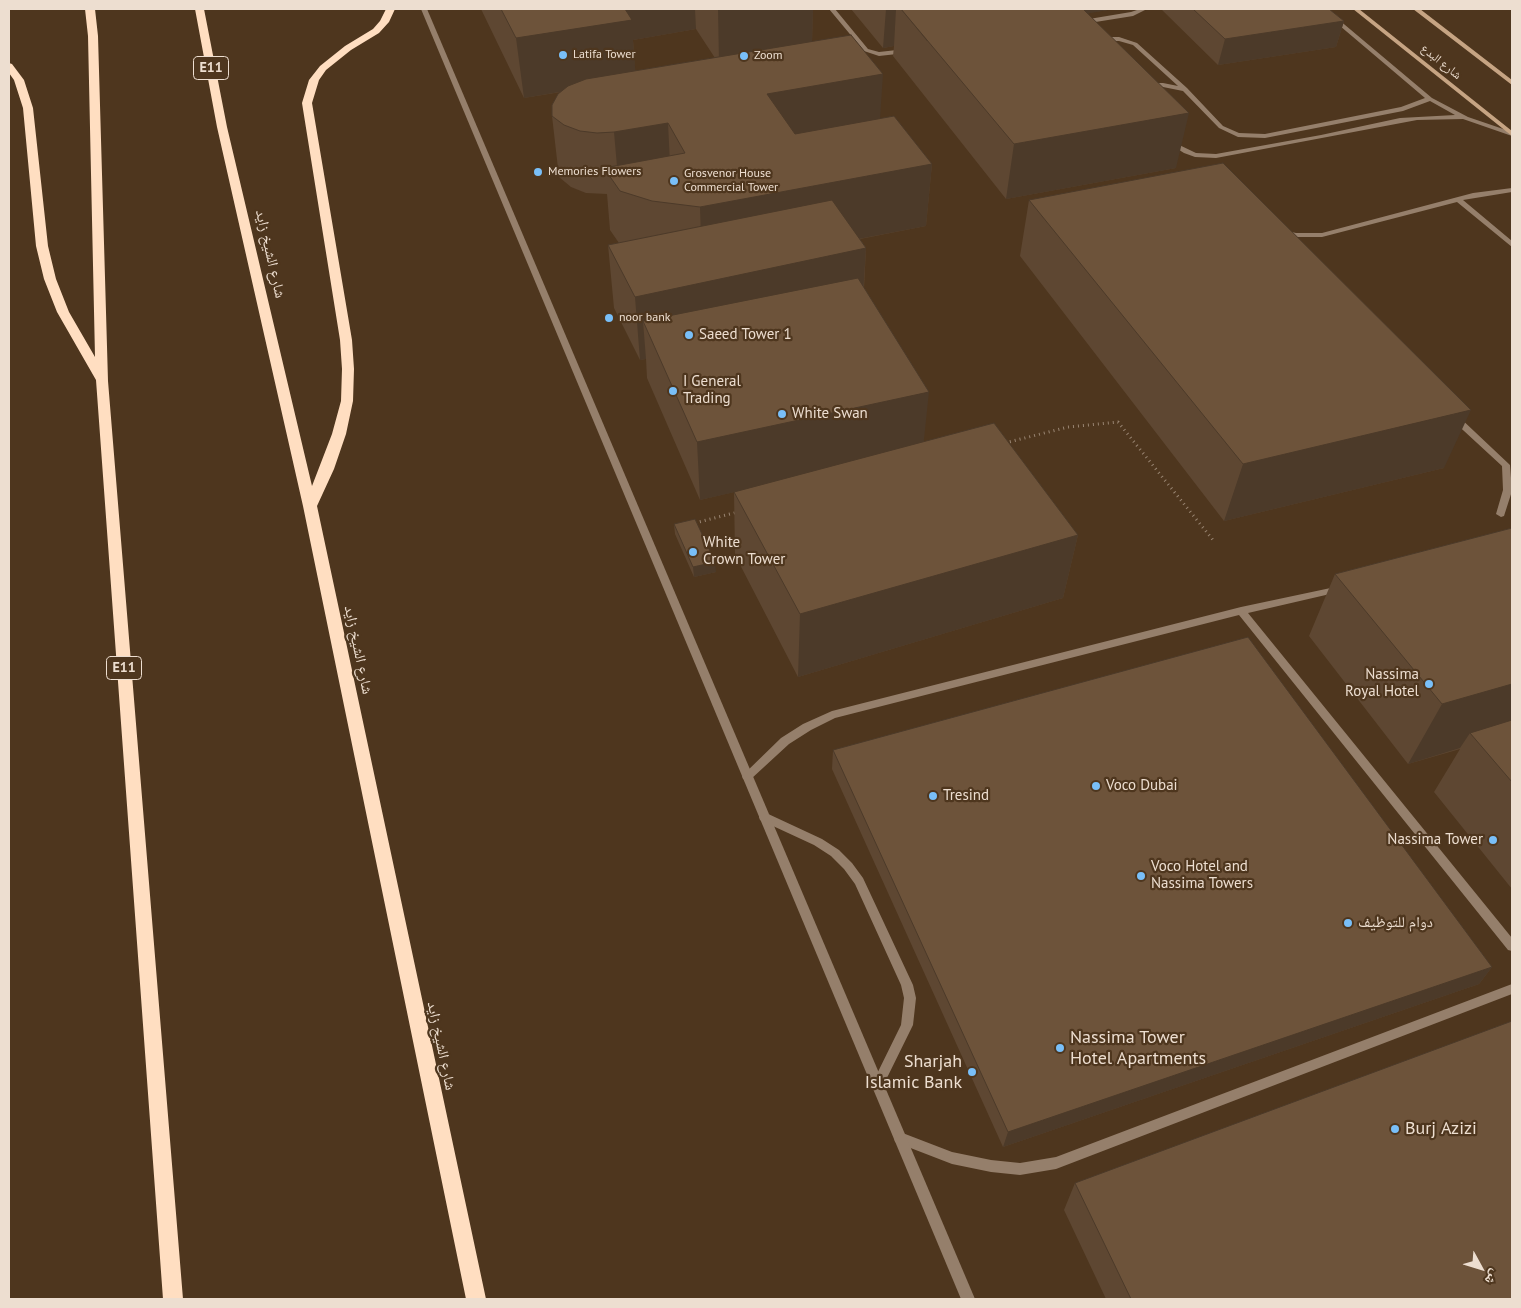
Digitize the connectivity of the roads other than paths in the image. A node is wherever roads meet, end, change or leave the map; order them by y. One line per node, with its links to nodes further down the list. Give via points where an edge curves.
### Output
1 (90, 9): 27 (highway, E11)
2 (199, 9): 30 (highway, شارع الشيخ زايد / E11, via 222,127)
3 (390, 9): 30 (highway, via 376,31 323,68 314,80 307,102 348,369 339,434 328,469)
4 (424, 9): 34 (street)
5 (832, 9): 12 (street, via 866,50 886,54)
6 (1144, 9): 10 (street, via 1132,14)
7 (1323, 9): 17 (street)
8 (1356, 9): 19 (main road, شارع البدع)
9 (1416, 9): 14 (main road, شارع البدع)
10 (1075, 23)
11 (1093, 41): 16 (street, via 1119,39 1135,44)
12 (912, 50)
13 (9, 66): 27 (highway, via 19,80 28,108 42,246 50,278 63,312)
14 (1512, 83)
15 (1142, 86): 16 (street)
16 (1185, 89): 20 (street, via 1229,132 1249,137)
17 (1430, 99): 18 (street); 20 (street, via 1403,109)
18 (1464, 117): 19 (street); 22 (street, via 1418,118)
19 (1512, 134)
20 (1265, 136): 22 (street)
21 (1165, 137): 22 (street, via 1177,148 1206,156)
22 (1274, 145)
23 (1512, 190): 24 (street)
24 (1458, 199): 25 (street, via 1322,236 1296,235); 26 (street)
25 (1273, 229)
26 (1512, 244)
27 (102, 380): 40 (highway, E11)
28 (1451, 414): 29 (street)
29 (1509, 465): 31 (street, via 1508,490)
30 (310, 506): 41 (highway, شارع الشيخ زايد / E11)
31 (1502, 514)
32 (1348, 587): 33 (street)
33 (1241, 611): 34 (street, via 832,715 785,740); 36 (street)
34 (747, 776): 35 (street)
35 (764, 817): 38 (street); 38 (street, via 818,842 848,866 859,881 907,985 910,998 907,1025)
36 (1512, 946)
37 (1512, 988): 39 (street, via 1056,1163 1020,1169 991,1166 952,1158)
38 (878, 1084): 39 (street)
39 (900, 1138): 42 (street)
40 (173, 1299)
41 (476, 1299)
42 (968, 1299)

